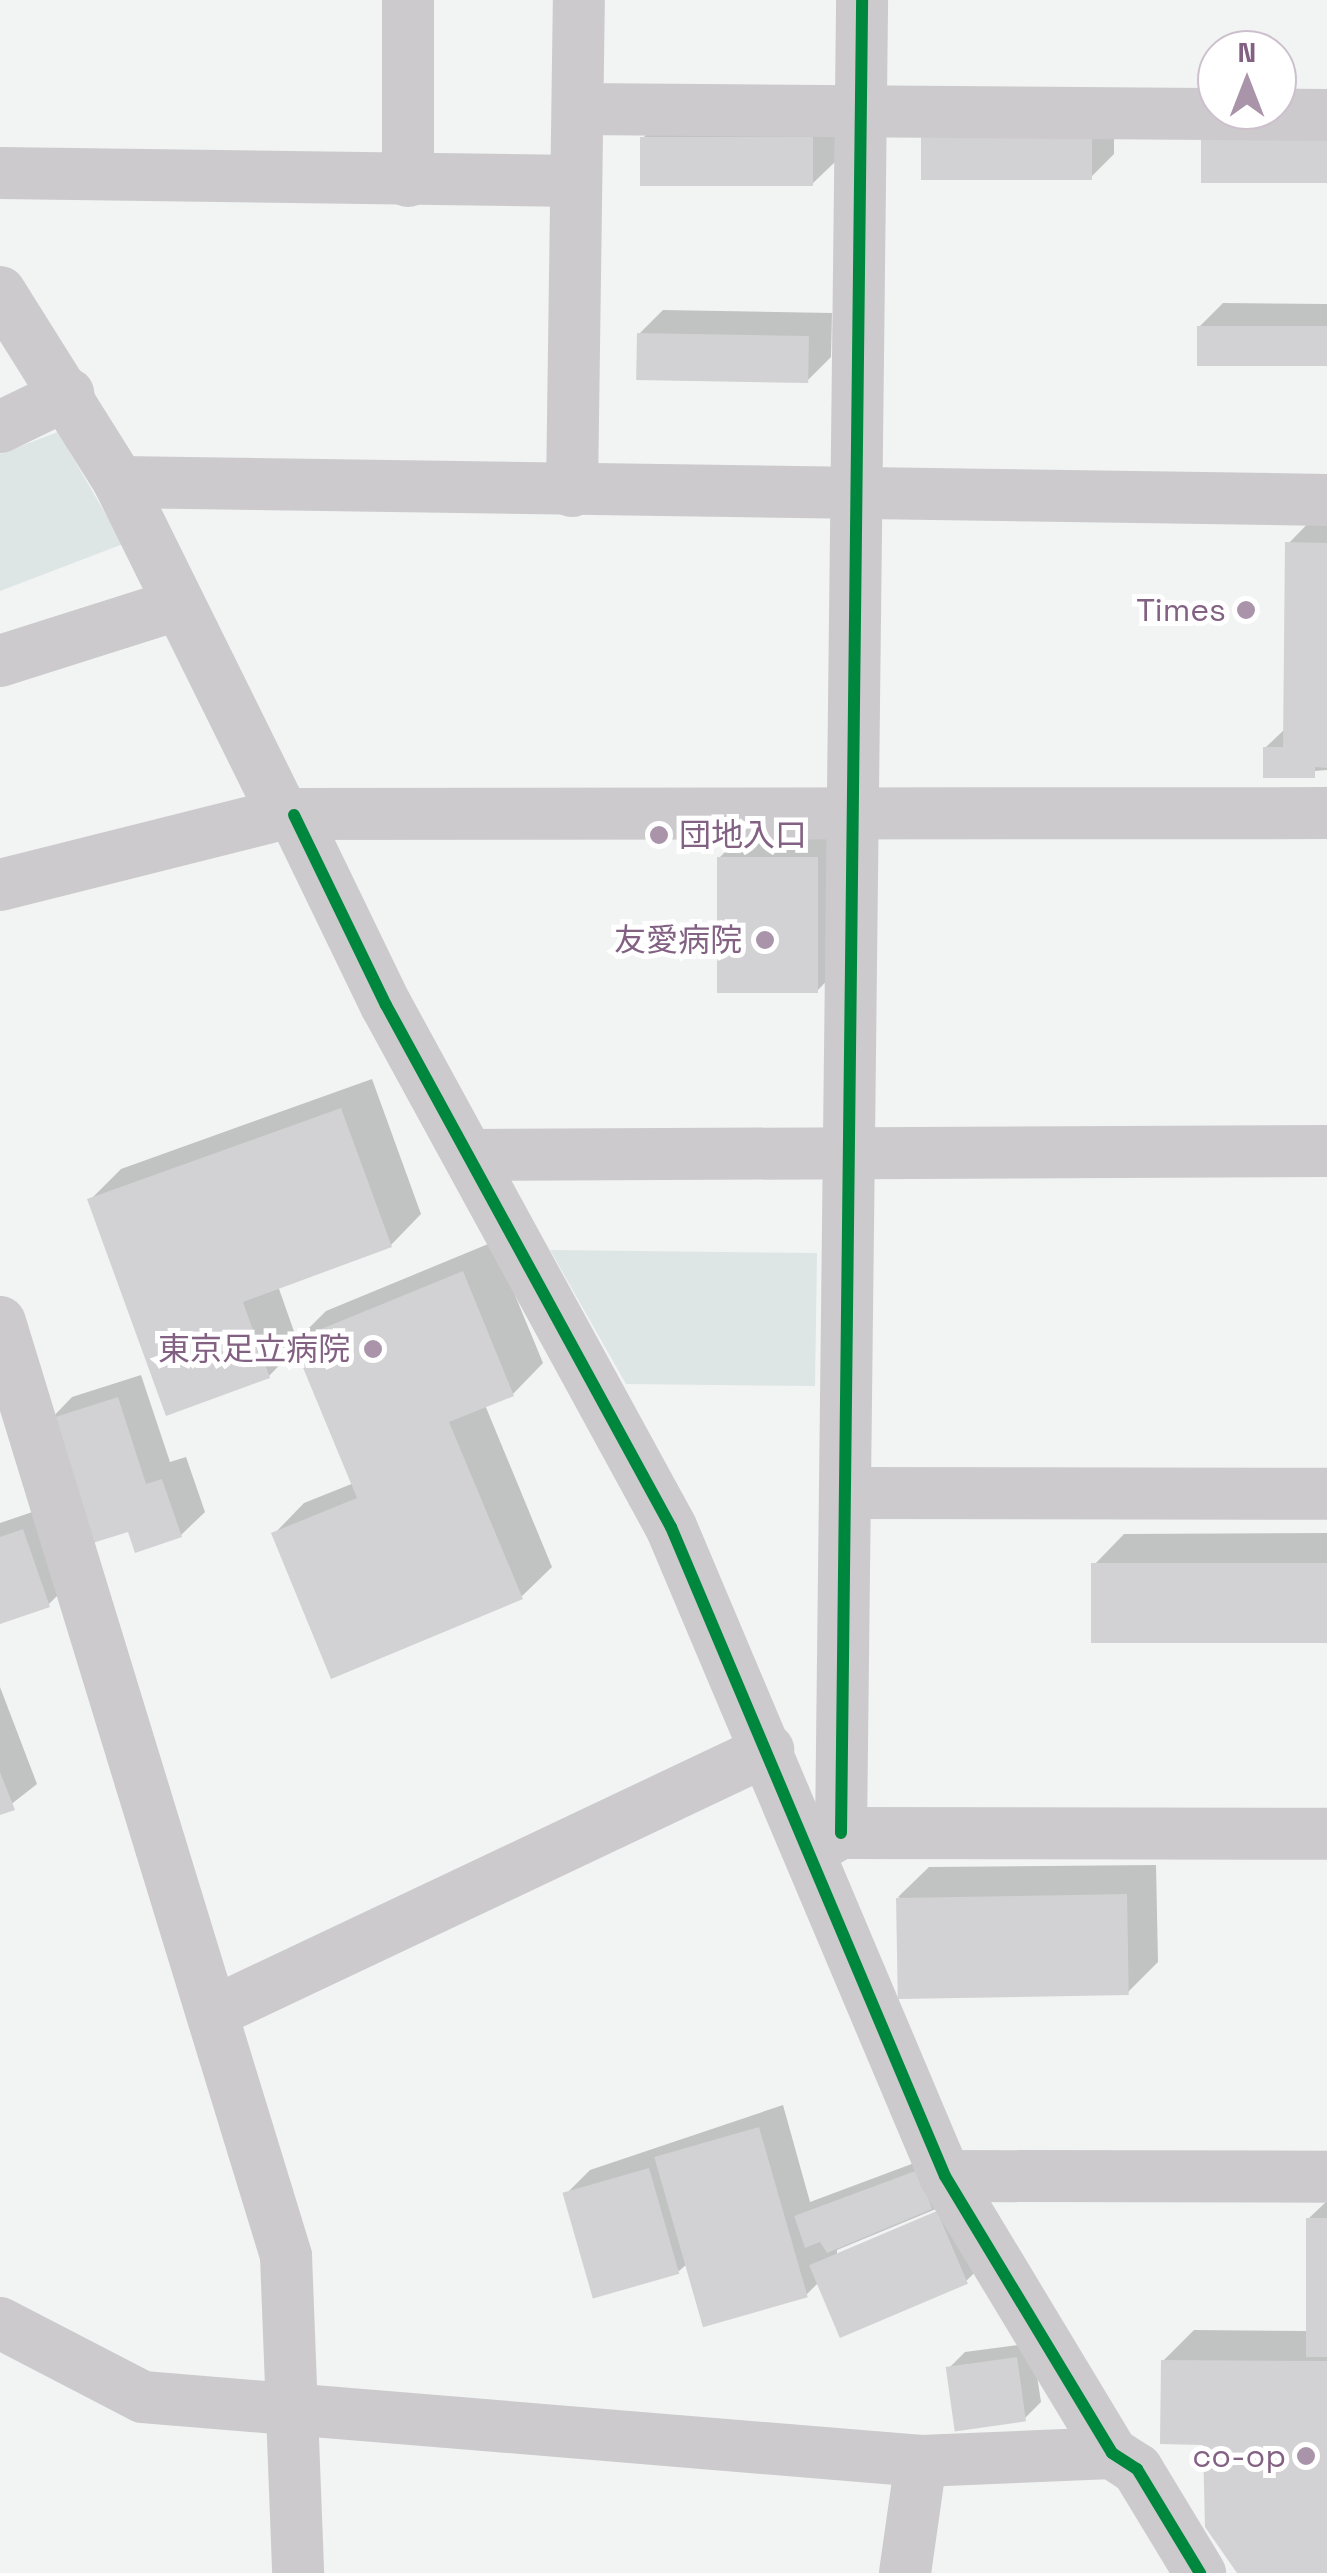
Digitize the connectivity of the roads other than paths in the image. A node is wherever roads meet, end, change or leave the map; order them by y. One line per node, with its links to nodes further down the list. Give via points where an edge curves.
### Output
1 (408, 0): 8 (street)
2 (579, 0): 5 (street)
3 (862, 0): 4 (street)
4 (860, 108): 5 (street); 6 (street); 15 (street)
5 (578, 109): 9 (street)
6 (1327, 115)
7 (0, 173): 8 (street)
8 (408, 181): 9 (street)
9 (576, 181): 14 (street)
10 (0, 292): 11 (street)
11 (68, 394): 12 (street); 13 (street)
12 (0, 427)
13 (120, 482): 14 (street); 17 (street)
14 (572, 490): 15 (street)
15 (856, 491): 16 (street); 19 (street)
16 (1327, 500)
17 (177, 605): 18 (street); 21 (street)
18 (0, 661)
19 (851, 811): 20 (street); 21 (street); 24 (street)
20 (1327, 813)
21 (289, 814): 22 (street); 25 (street)
22 (0, 885)
23 (1327, 1151): 24 (street)
24 (848, 1153): 25 (street); 27 (street)
25 (471, 1155): 29 (street, via 671,1528)
26 (0, 1322): 32 (street, via 84,1614)
27 (846, 1493): 28 (street); 31 (street)
28 (1327, 1494)
29 (768, 1750): 31 (street); 32 (street)
30 (1327, 1834): 31 (street)
31 (826, 1842): 33 (street)
32 (216, 2011): 36 (street, via 286,2256)
33 (945, 2176): 34 (street); 37 (street)
34 (1327, 2177)
35 (0, 2323): 36 (street, via 143,2397)
36 (293, 2409): 38 (street); 39 (street)
37 (1112, 2452): 38 (street); 41 (street, via 1137,2469)
38 (921, 2460): 40 (street)
39 (298, 2573)
40 (905, 2573)
41 (1200, 2573)

